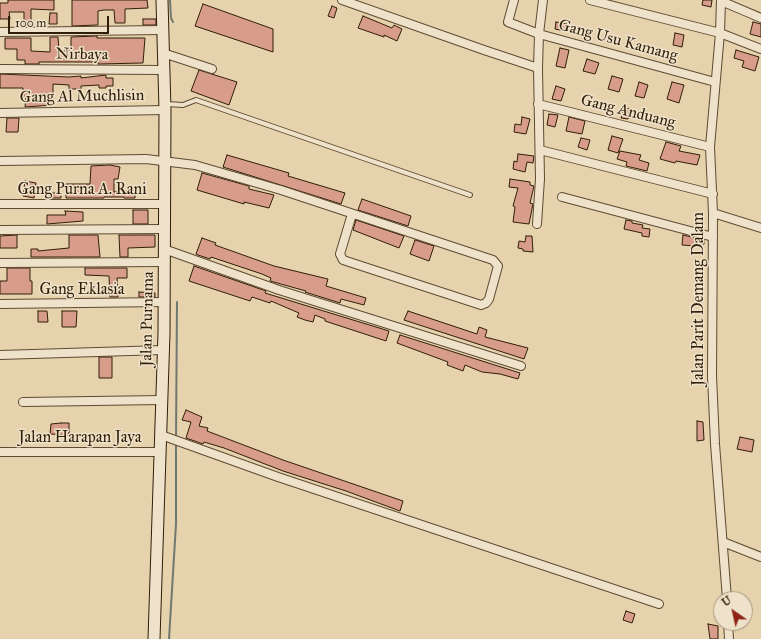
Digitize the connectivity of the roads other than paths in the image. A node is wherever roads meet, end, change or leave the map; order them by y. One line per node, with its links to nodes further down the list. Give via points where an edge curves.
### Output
1 (162, 0): 8 (street, Jalan Purnama)
2 (342, 0): 14 (street)
3 (514, 0): 11 (street, via 508,22)
4 (543, 0): 11 (street)
5 (590, 0): 10 (street)
6 (721, 0): 7 (street); 10 (street, Jalan Parit Demang Dalam)
7 (761, 18)
8 (163, 30): 9 (street); 13 (street, Jalan Purnama)
9 (0, 32)
10 (720, 33): 12 (street); 18 (street, Jalan Parit Demang Dalam)
11 (539, 34): 14 (street, Gang Usu Kamang); 18 (street, Gang Usu Kamang)
12 (761, 49)
13 (163, 53): 16 (street); 17 (street, Jalan Purnama)
14 (538, 68): 19 (street, Gang Usu Kamang)
15 (0, 69): 17 (street, Nirbaya)
16 (212, 69)
17 (163, 70): 20 (street, Jalan Purnama)
18 (714, 82): 22 (street, Jalan Parit Demang Dalam)
19 (538, 104): 22 (street, Gang Anduang); 23 (street, Gang Usu Kamang)
20 (165, 107): 21 (street, Gang Al Muchlisin); 25 (street, Jalan Purnama); 27 (lane, via 183,105 196,100)
21 (0, 113)
22 (710, 147): 26 (street, Jalan Parit Demang Dalam)
23 (540, 150): 26 (street); 33 (street, Gang Usu Kamang)
24 (0, 161): 25 (street)
25 (164, 161): 30 (street, Jalan Purnama); 32 (street, via 195,165 282,190)
26 (712, 194): 31 (street, Jalan Parit Demang Dalam)
27 (470, 195)
28 (562, 196): 37 (street)
29 (0, 204): 30 (street, Gang Purna A. Rani)
30 (164, 204): 35 (street, Jalan Purnama)
31 (713, 213): 34 (street); 37 (street, Jalan Parit Demang Dalam)
32 (352, 214): 32 (street, via 493,260 498,266 489,299 482,305 343,260 340,254)
33 (537, 224)
34 (761, 228)
35 (164, 229): 36 (street); 38 (street, Jalan Purnama)
36 (0, 230)
37 (713, 237): 51 (street, Jalan Parit Demang Dalam, via 712,406)
38 (164, 249): 39 (street, Jalan Purnama); 45 (street, via 279,290)
39 (164, 262): 40 (street); 41 (street, Jalan Purnama)
40 (0, 263)
41 (164, 302): 42 (street, Gang Eklasia); 43 (street, Jalan Purnama)
42 (0, 304)
43 (163, 350): 44 (street); 46 (street, Jalan Purnama)
44 (0, 355)
45 (521, 366)
46 (162, 400): 47 (street); 48 (street, Jalan Purnama)
47 (23, 402)
48 (161, 436): 50 (street, Jalan Purnama); 54 (street)
49 (0, 452): 50 (street, Jalan Harapan Jaya)
50 (160, 452): 55 (street, Jalan Purnama)
51 (723, 542): 52 (street); 53 (street, Jalan Parit Demang Dalam)
52 (761, 556)
53 (726, 591)
54 (659, 604)
55 (154, 639)

